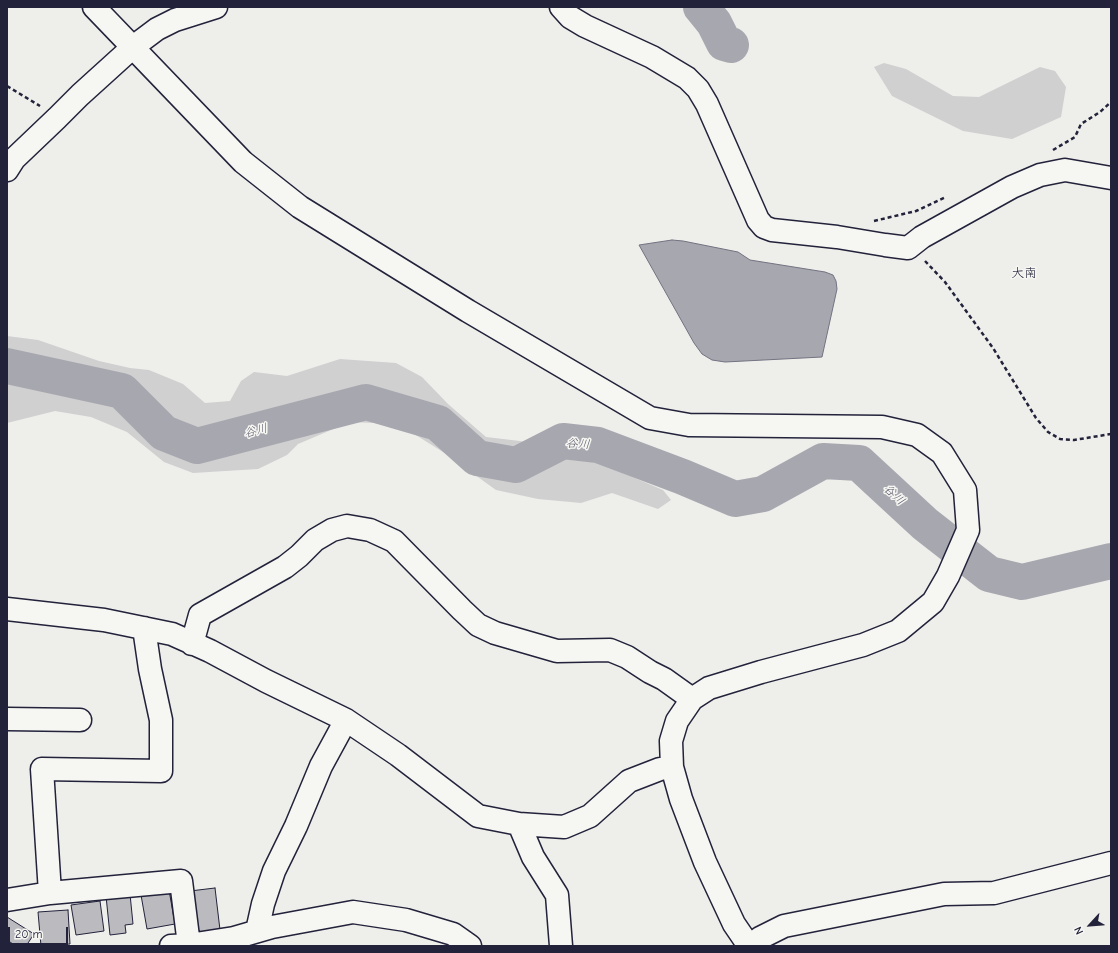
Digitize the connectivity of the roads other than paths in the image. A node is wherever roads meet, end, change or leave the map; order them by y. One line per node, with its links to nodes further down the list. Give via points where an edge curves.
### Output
1 (94, 7): 4 (street)
2 (216, 7): 4 (street, via 175,20)
3 (562, 7): 6 (street, via 570,17 652,57 687,78 698,89 758,220 764,227 772,230 908,248 922,237 1012,187 1040,175 1065,170)
4 (133, 46): 5 (street, via 14,159); 10 (street, via 243,162 300,207 468,311 650,418 689,425 882,427 917,435 942,453 965,490 968,530 948,576 933,602 898,632 863,645 710,688)
5 (7, 170)
6 (1111, 178)
7 (7, 609): 8 (street, via 104,620)
8 (144, 628): 9 (street, via 172,634); 17 (street, via 161,720 161,771 42,769)
9 (192, 644): 10 (street, via 200,615 285,567 315,540 332,530 347,526 370,530 394,541 478,625 495,633 557,651 610,650 664,679); 13 (street)
10 (692, 699): 14 (street, via 677,721 671,741)
11 (7, 719): 12 (street)
12 (80, 720)
13 (346, 720): 15 (street, via 398,755 478,816); 19 (street, via 274,871 262,904)
14 (672, 767): 15 (street, via 629,780 590,816 564,827); 23 (street, via 705,862 734,924)
15 (519, 824): 22 (street, via 533,857 557,895)
16 (1111, 863): 23 (street, via 994,893 944,894 784,926)
17 (50, 893): 18 (street); 20 (street, via 181,881)
18 (7, 900)
19 (266, 935): 20 (street); 21 (street, via 353,912 406,920 453,934)
20 (180, 945)
21 (470, 946)
22 (561, 946)
23 (750, 946)

